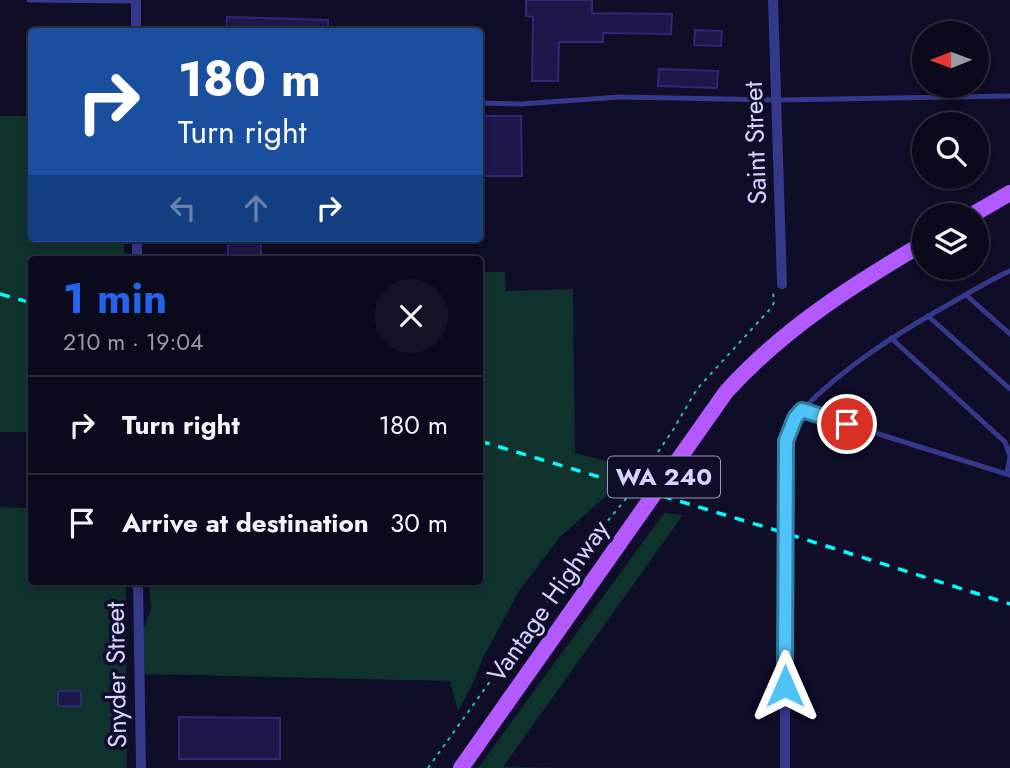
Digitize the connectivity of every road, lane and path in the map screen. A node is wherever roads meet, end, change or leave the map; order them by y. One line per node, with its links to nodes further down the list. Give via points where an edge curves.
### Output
1 (29, 0): 3 (lane)
2 (773, 0): 6 (street, Saint Street)
3 (136, 1): 4 (street)
4 (136, 28)
5 (1010, 96): 6 (lane)
6 (776, 100): 7 (lane, via 620,97); 12 (street, Saint Street)
7 (483, 103)
8 (1010, 193): 9 (main road)
9 (989, 205)
10 (912, 250): 24 (main road, Vantage Highway / WA 240, via 833,298 756,359 726,392)
11 (1010, 270): 13 (lane)
12 (782, 284): 23 (path, via 773,291 774,302 768,312 697,389 625,500)
13 (966, 295): 14 (lane); 15 (lane)
14 (928, 316): 16 (lane); 17 (lane)
15 (1010, 334)
16 (891, 338): 18 (lane, via 841,373); 19 (lane, via 1005,442)
17 (1010, 388)
18 (802, 410): 20 (lane); 25 (street, via 789,429 785,460)
19 (1010, 457): 20 (lane)
20 (1008, 474)
21 (138, 585): 22 (street, Snyder Street)
22 (141, 768)
23 (428, 768)
24 (461, 768)
25 (785, 768)

